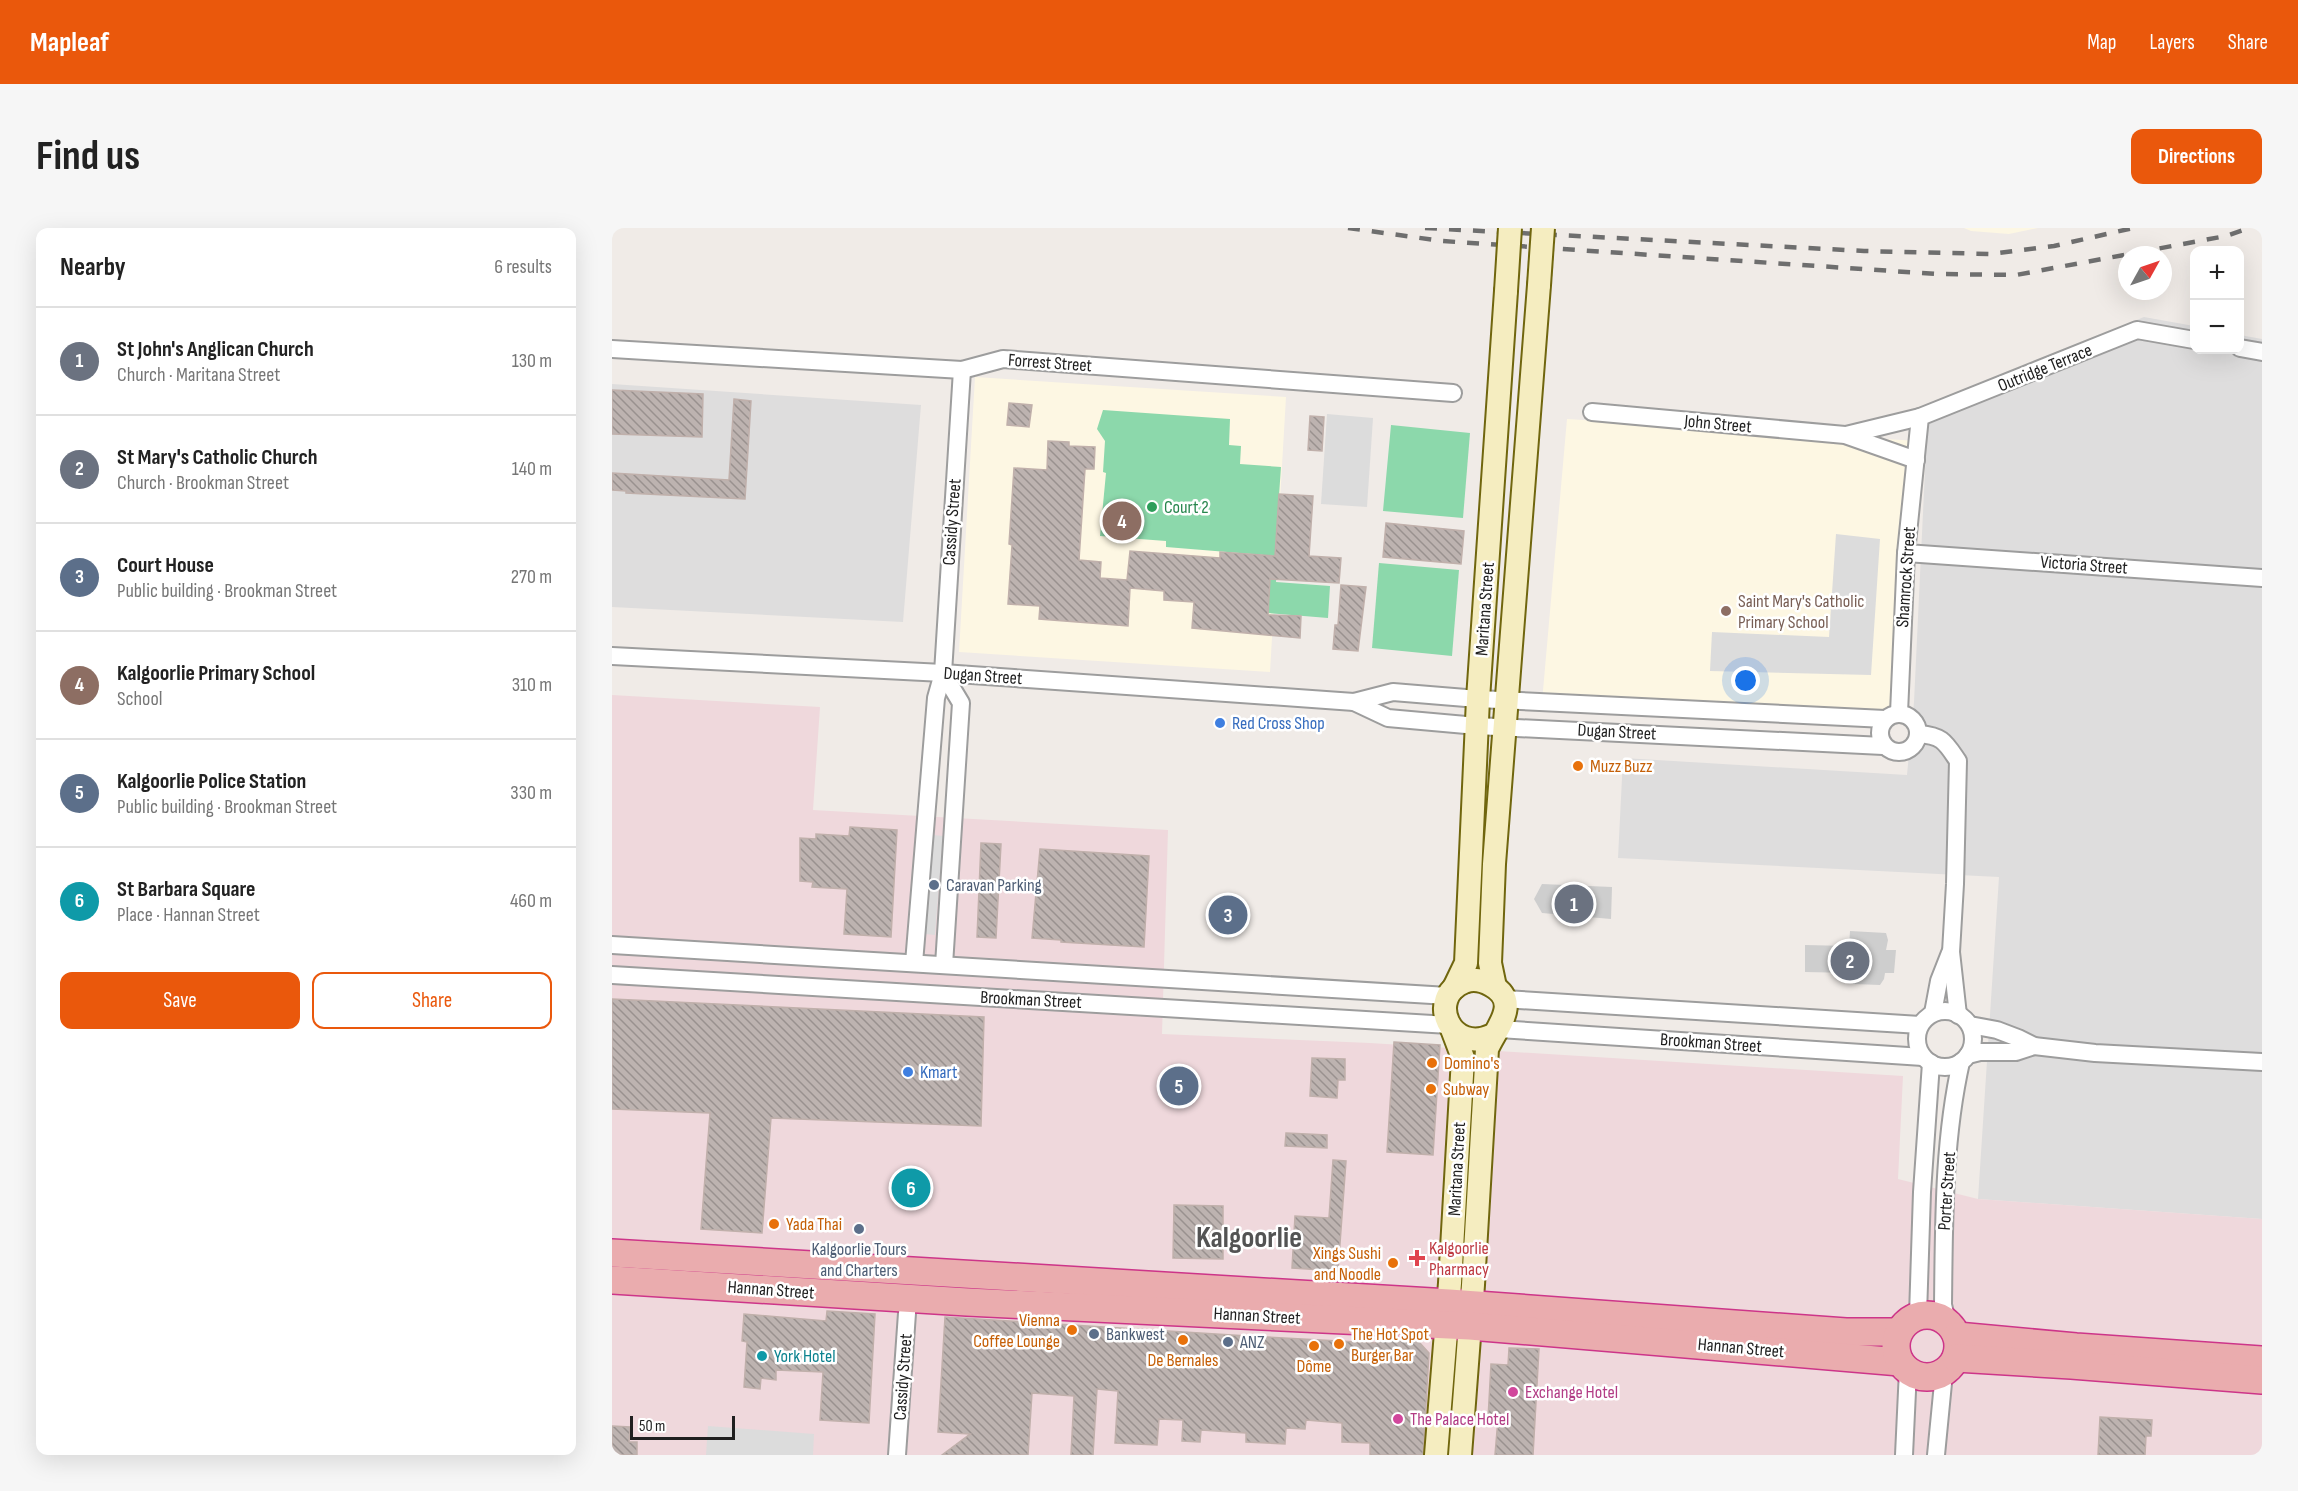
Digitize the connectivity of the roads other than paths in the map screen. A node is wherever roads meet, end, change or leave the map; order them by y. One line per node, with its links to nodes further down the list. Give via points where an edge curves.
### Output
1 (1510, 228): 17 (main road, Maritana Street, bridge)
2 (1543, 228): 18 (main road, Maritana Street, bridge)
3 (2190, 339): 10 (street, Outridge Terrace, via 2137,330)
4 (612, 349): 7 (street, Forrest Street)
5 (2244, 349): 6 (street)
6 (2262, 352)
7 (962, 370): 8 (street, Forrest Street, via 1003,359); 16 (street, Cassidy Street)
8 (1453, 393)
9 (1592, 412): 11 (street, John Street)
10 (1920, 417): 11 (street, John Street); 12 (street, Shamrock Street)
11 (1845, 435): 12 (street, John Street)
12 (1916, 459): 13 (street, Shamrock Street)
13 (1905, 553): 14 (street, Victoria Street); 20 (street, Shamrock Street)
14 (2262, 578)
15 (612, 656): 16 (street, Dugan Street)
16 (943, 673): 19 (street, Dugan Street); 27 (street, Cassidy Street, via 936,698); 28 (street, via 961,703)
17 (1478, 699): 18 (street, Dugan Street); 19 (street, Dugan Street, via 1393,692); 21 (main road, Maritana Street)
18 (1506, 700): 20 (street, Dugan Street); 22 (main road, Maritana Street)
19 (1354, 702): 21 (street, Dugan Street, via 1388,718)
20 (1892, 716): 23 (street, via 1909,716); 24 (street, via 1879,732)
21 (1477, 726): 22 (street, Dugan Street); 32 (main road, Maritana Street, via 1466,963)
22 (1504, 726): 24 (street, Dugan Street); 33 (main road, Maritana Street, via 1490,963)
23 (1919, 734): 24 (street, via 1910,750 1891,752); 26 (street, via 1935,735 1947,744 1958,761)
24 (1883, 746)
25 (612, 945): 27 (street, Brookman Street)
26 (1951, 952): 35 (street, via 1939,981); 36 (street)
27 (914, 963): 28 (street, Brookman Street)
28 (944, 965): 30 (street, Brookman Street)
29 (612, 975): 34 (street, Brookman Street)
30 (1195, 980): 31 (street, Brookman Street); 34 (street)
31 (1383, 992): 32 (street, Brookman Street); 37 (street)
32 (1451, 992): 33 (main road, via 1463,982 1474,980 1484,981); 39 (main road, via 1445,1005)
33 (1499, 993): 38 (street, Brookman Street); 40 (main road, via 1506,1009)
34 (1194, 1009): 37 (street, Brookman Street)
35 (1934, 1013): 36 (street, via 1944,1011); 38 (street)
36 (1964, 1020): 41 (street); 43 (street, via 1973,1035)
37 (1383, 1021): 39 (street, Brookman Street)
38 (1920, 1025): 44 (street, via 1918,1048)
39 (1450, 1027): 40 (main road, via 1463,1038 1474,1040); 49 (main road, Maritana Street, via 1463,1058)
40 (1496, 1032): 44 (street, Brookman Street); 49 (main road, Maritana Street, via 1487,1048)
41 (2034, 1046): 43 (street, via 2016,1052 1980,1052); 45 (street)
42 (2262, 1053): 45 (street)
43 (1964, 1059): 44 (street, via 1941,1067); 51 (street, Porter Street, via 1957,1081 1945,1194 1943,1305)
44 (1927, 1060): 50 (street, Porter Street, via 1922,1192)
45 (2262, 1062)
46 (612, 1253): 49 (highway, Hannan Street)
47 (612, 1280): 48 (highway, Hannan Street)
48 (908, 1299): 49 (highway, Hannan Street); 55 (street, Cassidy Street)
49 (1460, 1314): 50 (highway, Hannan Street, via 1846,1332); 53 (highway, Hannan Street); 56 (main road, Maritana Street); 57 (main road, Maritana Street)
50 (1908, 1324): 51 (highway, via 1938,1316); 53 (highway, via 1896,1353)
51 (1951, 1347): 52 (highway, via 2076,1347); 53 (highway, via 1932,1377 1919,1376); 54 (highway, via 2071,1365); 59 (street, Porter Street)
52 (2262, 1360)
53 (1904, 1366): 58 (street)
54 (2262, 1380)
55 (897, 1455)
56 (1436, 1455)
57 (1460, 1455)
58 (1904, 1455)
59 (1936, 1455)

